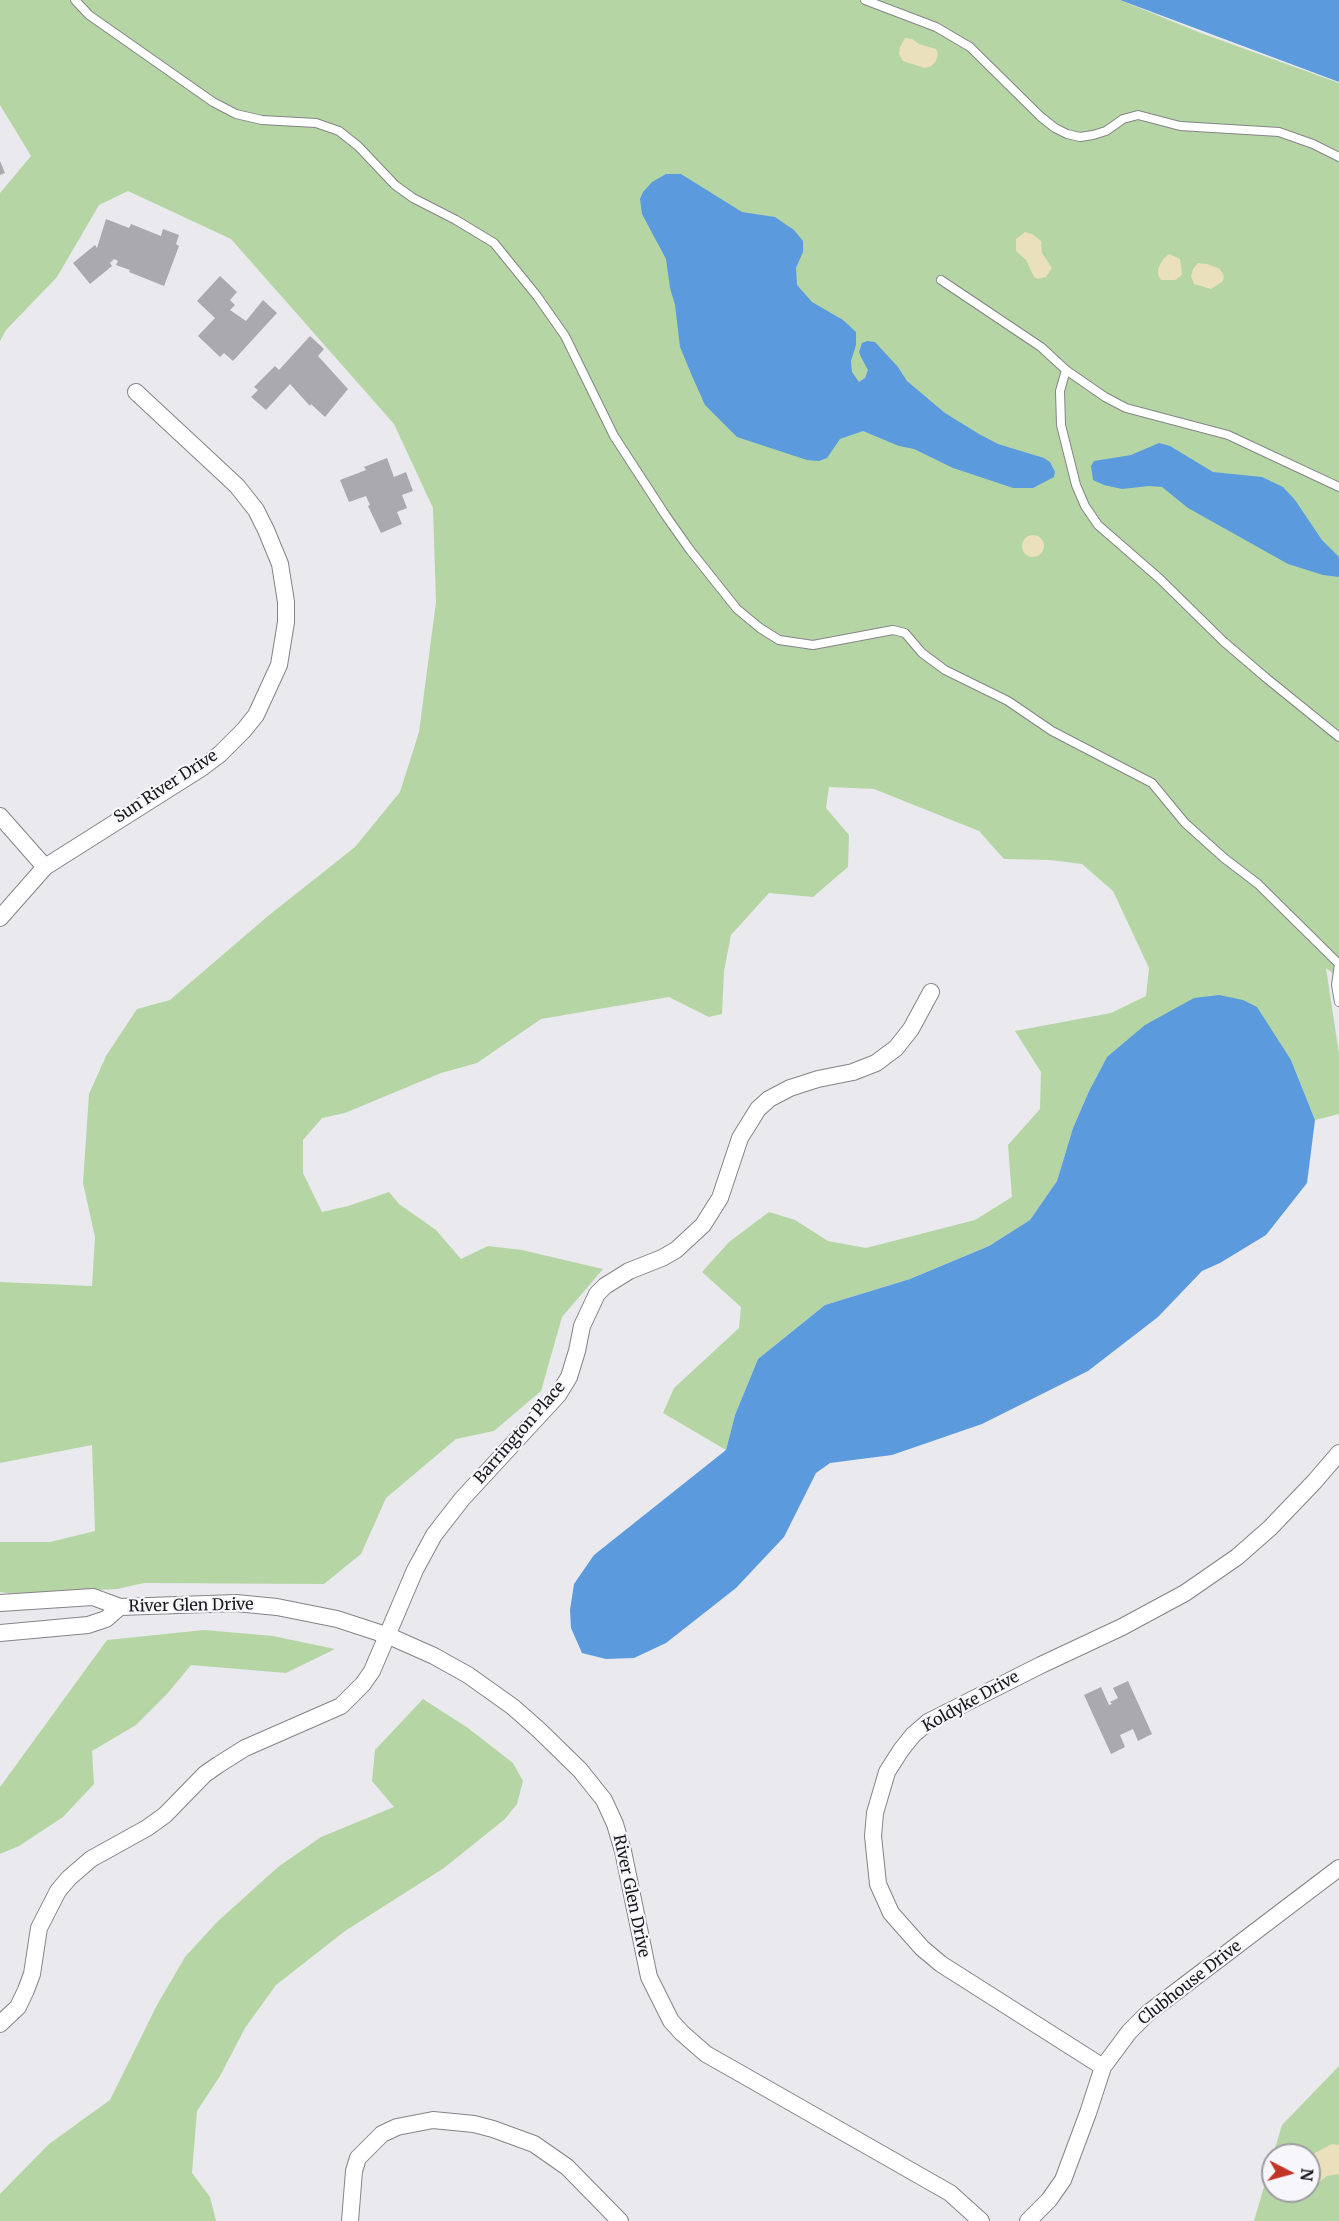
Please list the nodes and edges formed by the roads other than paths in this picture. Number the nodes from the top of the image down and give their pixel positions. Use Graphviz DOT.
graph roads {
  1 [pos="75,0"];
  2 [pos="865,0"];
  3 [pos="1339,157"];
  4 [pos="941,280"];
  5 [pos="1066,370"];
  6 [pos="135,392"];
  7 [pos="1339,487"];
  8 [pos="1339,737"];
  9 [pos="0,816"];
  10 [pos="45,867"];
  11 [pos="0,918"];
  12 [pos="1339,964"];
  13 [pos="931,992"];
  14 [pos="1339,1002"];
  15 [pos="1339,1453"];
  16 [pos="0,1603"];
  17 [pos="120,1607"];
  18 [pos="0,1633"];
  19 [pos="389,1636"];
  20 [pos="1339,1868"];
  21 [pos="0,2024"];
  22 [pos="1103,2067"];
  23 [pos="350,2221"];
  24 [pos="620,2221"];
  25 [pos="981,2221"];
  26 [pos="1028,2221"];
  1 -- 12 [label="lane"];
  2 -- 3 [label="lane"];
  4 -- 5 [label="lane"];
  5 -- 7 [label="lane"];
  5 -- 8 [label="lane"];
  6 -- 10 [label="street, Sun River Drive"];
  9 -- 10 [label="street"];
  10 -- 11 [label="street, Sun River Drive"];
  12 -- 14 [label="lane"];
  13 -- 19 [label="street, Barrington Place"];
  15 -- 22 [label="street, Koldyke Drive"];
  16 -- 17 [label="street, River Glen Drive"];
  17 -- 18 [label="street, River Glen Drive"];
  17 -- 19 [label="street, River Glen Drive"];
  19 -- 21 [label="street, Barrington Place"];
  19 -- 25 [label="street, River Glen Drive"];
  20 -- 22 [label="street, Clubhouse Drive"];
  22 -- 26 [label="street, Clubhouse Drive"];
  23 -- 24 [label="street"];
}
